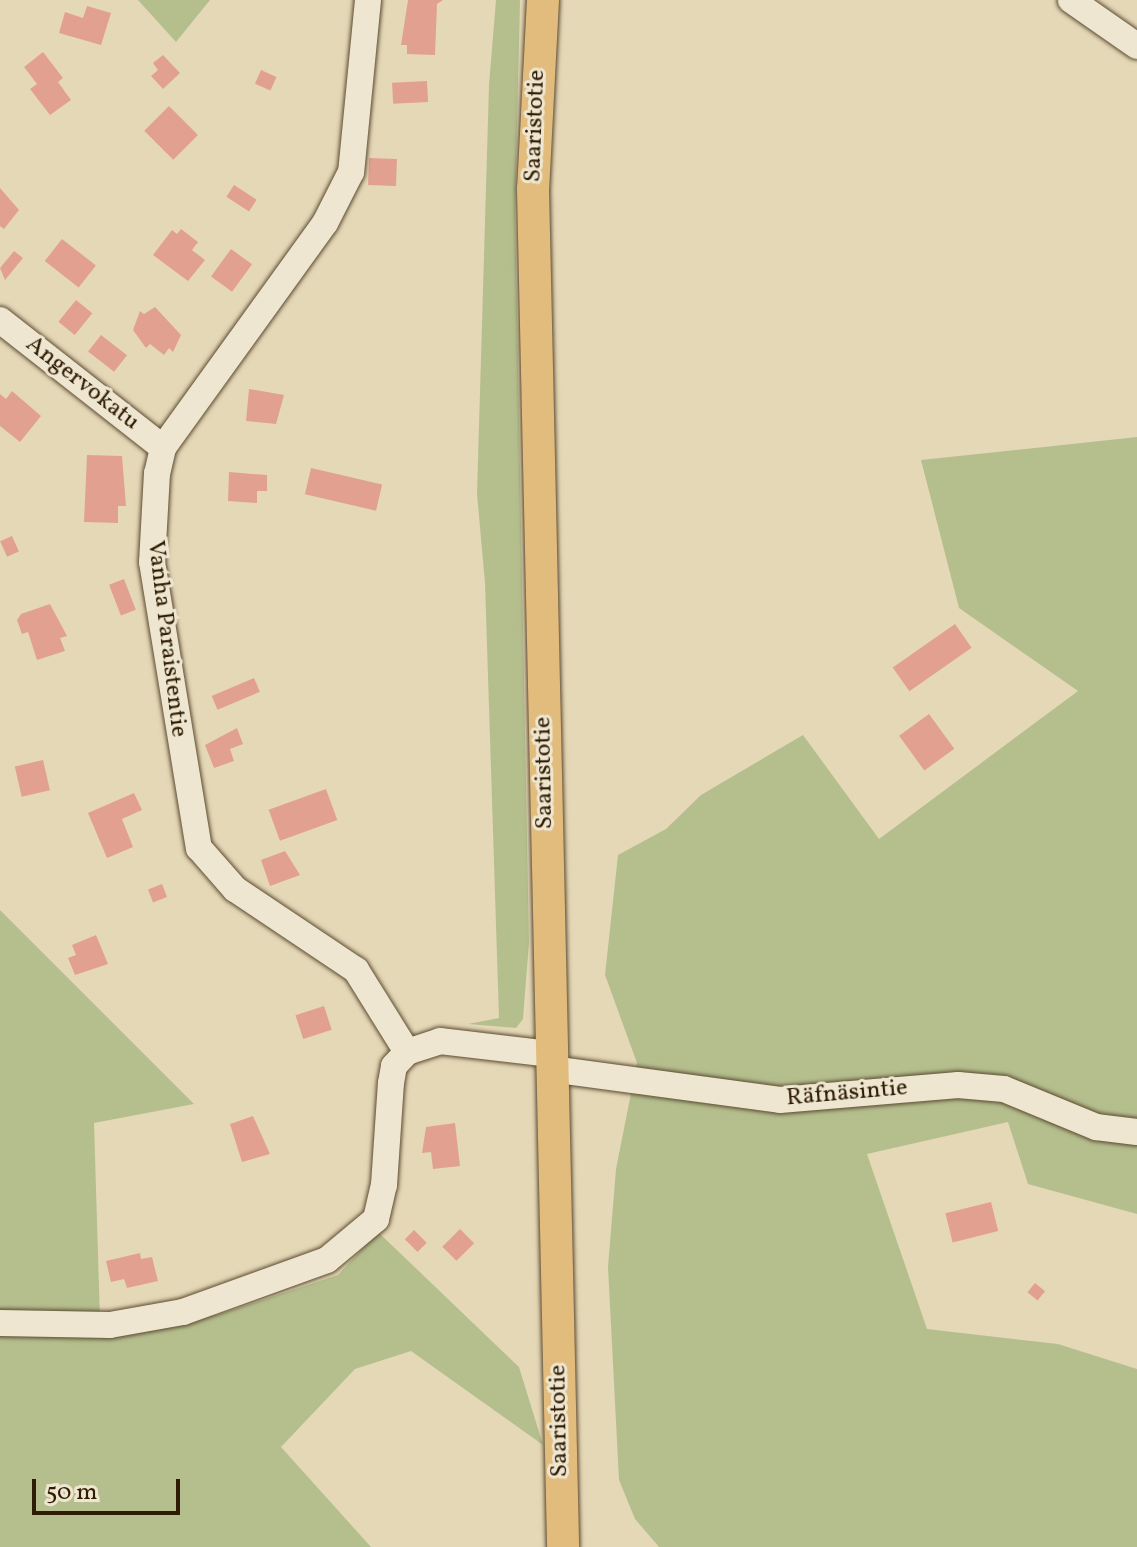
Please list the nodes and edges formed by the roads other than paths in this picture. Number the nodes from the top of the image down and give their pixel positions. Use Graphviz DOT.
graph roads {
  1 [pos="368,0"];
  2 [pos="543,0"];
  3 [pos="1071,0"];
  4 [pos="1137,46"];
  5 [pos="0,320"];
  6 [pos="163,448"];
  7 [pos="407,1052"];
  8 [pos="551,1061"];
  9 [pos="1137,1132"];
  10 [pos="0,1323"];
  11 [pos="563,1547"];
  1 -- 6 [label="street, Vanha Paraistentie"];
  2 -- 8 [label="main road, Saaristotie"];
  3 -- 4 [label="street"];
  5 -- 6 [label="street, Angervokatu"];
  6 -- 7 [label="street, Vanha Paraistentie"];
  7 -- 8 [label="street, Räfnäsintie"];
  7 -- 10 [label="street"];
  8 -- 9 [label="street, Räfnäsintie"];
  8 -- 11 [label="main road, Saaristotie"];
}
